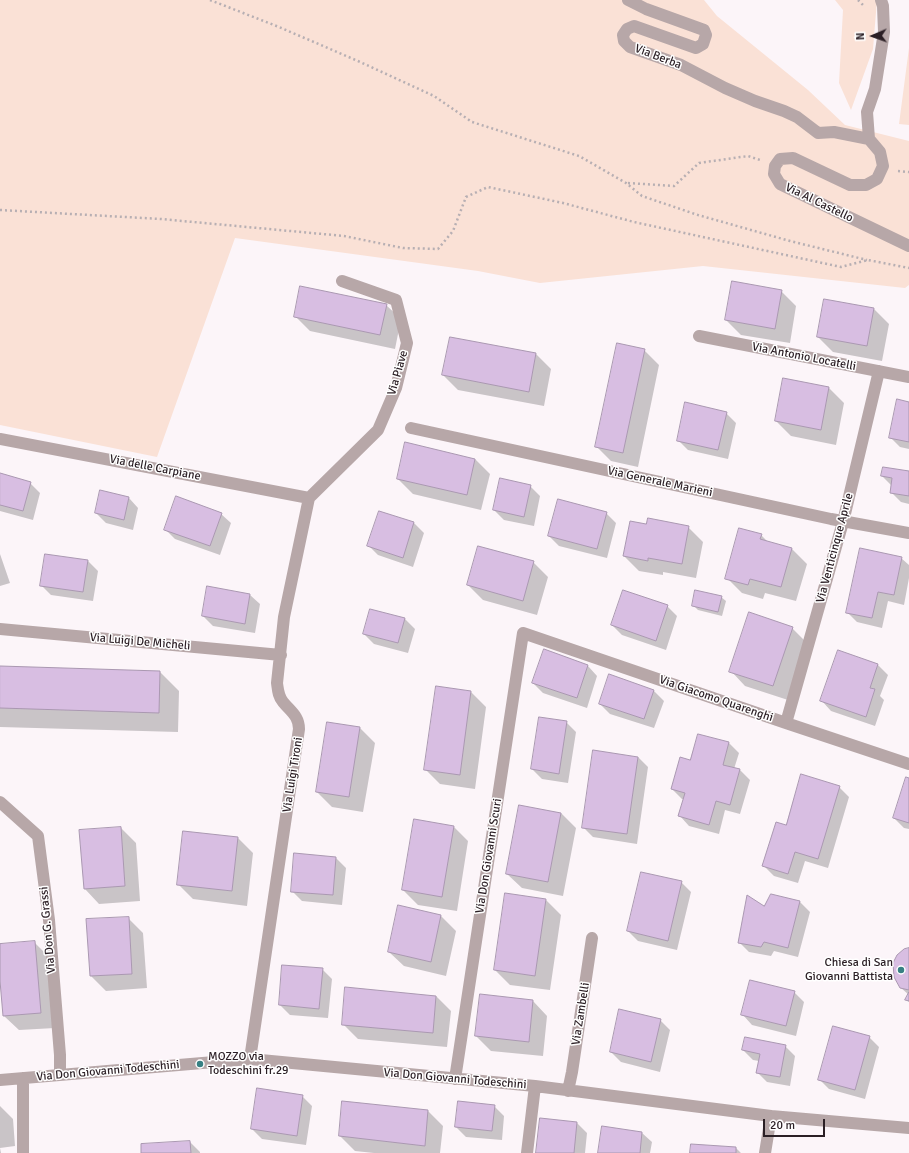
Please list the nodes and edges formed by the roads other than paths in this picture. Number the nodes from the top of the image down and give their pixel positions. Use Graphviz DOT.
graph roads {
  1 [pos="628,0"];
  2 [pos="881,0"];
  3 [pos="869,139"];
  4 [pos="909,246"];
  5 [pos="342,281"];
  6 [pos="699,336"];
  7 [pos="879,371"];
  8 [pos="909,377"];
  9 [pos="411,428"];
  10 [pos="0,439"];
  11 [pos="309,498"];
  12 [pos="843,522"];
  13 [pos="909,533"];
  14 [pos="0,629"];
  15 [pos="523,633"];
  16 [pos="281,655"];
  17 [pos="786,724"];
  18 [pos="909,764"];
  19 [pos="0,802"];
  20 [pos="592,938"];
  21 [pos="250,1060"];
  22 [pos="60,1075"];
  23 [pos="23,1078"];
  24 [pos="456,1079"];
  25 [pos="0,1080"];
  26 [pos="535,1086"];
  27 [pos="568,1090"];
  28 [pos="770,1116"];
  29 [pos="909,1128"];
  30 [pos="23,1153"];
  31 [pos="527,1153"];
  32 [pos="765,1153"];
  1 -- 3 [label="street, Via Berba"];
  2 -- 3 [label="street"];
  3 -- 4 [label="street, Via Al Castello"];
  5 -- 11 [label="street, Via Piave"];
  6 -- 7 [label="street, Via Antonio Locatelli"];
  7 -- 8 [label="street, Via Antonio Locatelli"];
  7 -- 12 [label="street, Via Venticinque Aprile"];
  9 -- 12 [label="street, Via Generale Marieni"];
  10 -- 11 [label="street, Via delle Carpiane"];
  11 -- 16 [label="street, Via Luigi Tironi"];
  12 -- 13 [label="street, Via Generale Marieni"];
  12 -- 17 [label="street, Via Venticinque Aprile"];
  14 -- 16 [label="street, Via Luigi De Micheli"];
  15 -- 17 [label="street, Via Giacomo Quarenghi"];
  15 -- 24 [label="street, Via Don Giovanni Scuri"];
  16 -- 21 [label="street, Via Luigi Tironi"];
  17 -- 18 [label="street, Via Giacomo Quarenghi"];
  19 -- 22 [label="street, Via Don G. Grassi"];
  20 -- 27 [label="street, Via Zambelli"];
  21 -- 22 [label="street, Via Don Giovanni Todeschini"];
  21 -- 24 [label="street, Via Don Giovanni Todeschini"];
  22 -- 23 [label="street, Via Don Giovanni Todeschini"];
  23 -- 25 [label="street, Via Don Giovanni Todeschini"];
  23 -- 30 [label="street"];
  24 -- 26 [label="street, Via Don Giovanni Todeschini"];
  26 -- 27 [label="street, Via Don Giovanni Todeschini"];
  26 -- 31 [label="street"];
  27 -- 28 [label="street, Via Don Giovanni Todeschini"];
  28 -- 29 [label="street, Via Don Giovanni Todeschini"];
  28 -- 32 [label="street"];
}
